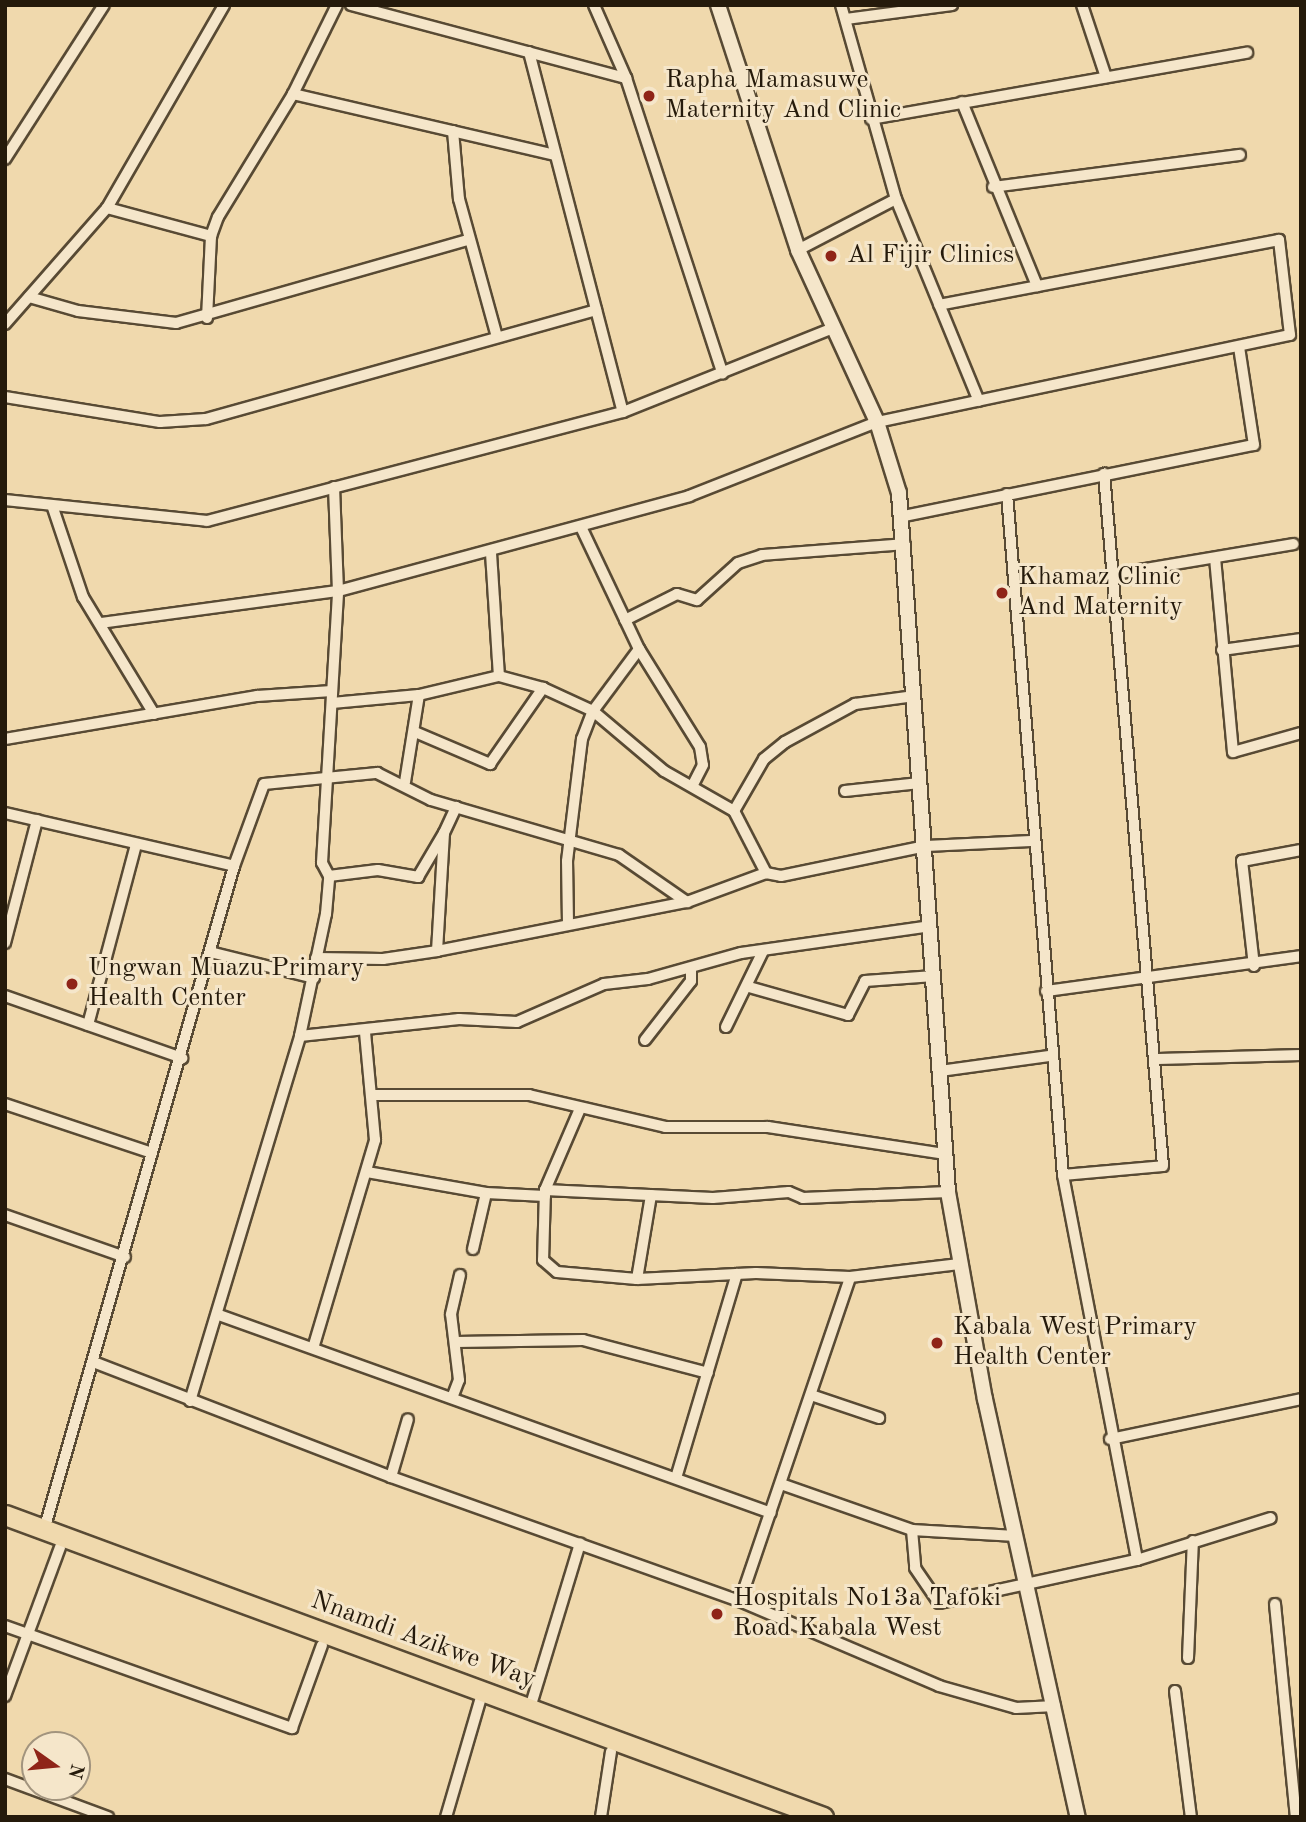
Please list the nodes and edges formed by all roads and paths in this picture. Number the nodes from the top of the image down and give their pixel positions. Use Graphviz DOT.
graph roads {
  1 [pos="104,5"];
  2 [pos="224,5"];
  3 [pos="337,5"];
  4 [pos="351,5"];
  5 [pos="594,5"];
  6 [pos="718,5"];
  7 [pos="841,5"];
  8 [pos="952,5"];
  9 [pos="1082,5"];
  10 [pos="846,19"];
  11 [pos="529,52"];
  12 [pos="1247,52"];
  13 [pos="1106,77"];
  14 [pos="626,78"];
  15 [pos="293,94"];
  16 [pos="962,102"];
  17 [pos="871,119"];
  18 [pos="453,131"];
  19 [pos="555,155"];
  20 [pos="1240,155"];
  21 [pos="5,159"];
  22 [pos="993,187"];
  23 [pos="895,199"];
  24 [pos="107,208"];
  25 [pos="211,236"];
  26 [pos="468,240"];
  27 [pos="798,250"];
  28 [pos="1037,286"];
  29 [pos="29,297"];
  30 [pos="939,305"];
  31 [pos="596,310"];
  32 [pos="207,318"];
  33 [pos="5,324"];
  34 [pos="830,329"];
  35 [pos="497,337"];
  36 [pos="1239,347"];
  37 [pos="723,374"];
  38 [pos="5,397"];
  39 [pos="979,401"];
  40 [pos="622,412"];
  41 [pos="877,422"];
  42 [pos="1104,474"];
  43 [pos="334,487"];
  44 [pos="1007,494"];
  45 [pos="5,500"];
  46 [pos="53,508"];
  47 [pos="904,516"];
  48 [pos="582,529"];
  49 [pos="905,544"];
  50 [pos="1294,544"];
  51 [pos="491,553"];
  52 [pos="1215,558"];
  53 [pos="1115,574"];
  54 [pos="338,591"];
  55 [pos="625,620"];
  56 [pos="101,623"];
  57 [pos="1301,639"];
  58 [pos="639,649"];
  59 [pos="1222,650"];
  60 [pos="499,676"];
  61 [pos="543,688"];
  62 [pos="419,695"];
  63 [pos="914,696"];
  64 [pos="332,697"];
  65 [pos="593,711"];
  66 [pos="154,714"];
  67 [pos="415,732"];
  68 [pos="1301,733"];
  69 [pos="5,739"];
  70 [pos="330,775"];
  71 [pos="405,782"];
  72 [pos="694,783"];
  73 [pos="920,783"];
  74 [pos="845,791"];
  75 [pos="456,807"];
  76 [pos="734,811"];
  77 [pos="5,813"];
  78 [pos="37,820"];
  79 [pos="444,833"];
  80 [pos="569,840"];
  81 [pos="1031,841"];
  82 [pos="136,845"];
  83 [pos="926,846"];
  84 [pos="1301,850"];
  85 [pos="234,866"];
  86 [pos="766,873"];
  87 [pos="328,876"];
  88 [pos="687,902"];
  89 [pos="568,923"];
  90 [pos="931,926"];
  91 [pos="5,943"];
  92 [pos="437,951"];
  93 [pos="763,951"];
  94 [pos="214,953"];
  95 [pos="1301,956"];
  96 [pos="316,958"];
  97 [pos="1254,966"];
  98 [pos="691,968"];
  99 [pos="933,976"];
  100 [pos="314,978"];
  101 [pos="1152,981"];
  102 [pos="750,987"];
  103 [pos="1046,991"];
  104 [pos="5,996"];
  105 [pos="88,1025"];
  106 [pos="726,1027"];
  107 [pos="365,1032"];
  108 [pos="300,1036"];
  109 [pos="645,1040"];
  110 [pos="1301,1055"];
  111 [pos="1049,1056"];
  112 [pos="182,1058"];
  113 [pos="1158,1059"];
  114 [pos="940,1071"];
  115 [pos="373,1095"];
  116 [pos="5,1104"];
  117 [pos="579,1111"];
  118 [pos="152,1153"];
  119 [pos="944,1154"];
  120 [pos="367,1172"];
  121 [pos="1063,1175"];
  122 [pos="948,1192"];
  123 [pos="486,1193"];
  124 [pos="545,1193"];
  125 [pos="651,1195"];
  126 [pos="5,1214"];
  127 [pos="473,1249"];
  128 [pos="125,1257"];
  129 [pos="960,1264"];
  130 [pos="737,1274"];
  131 [pos="460,1275"];
  132 [pos="850,1277"];
  133 [pos="637,1279"];
  134 [pos="219,1315"];
  135 [pos="456,1342"];
  136 [pos="314,1345"];
  137 [pos="96,1363"];
  138 [pos="708,1373"];
  139 [pos="811,1395"];
  140 [pos="452,1398"];
  141 [pos="1301,1399"];
  142 [pos="190,1401"];
  143 [pos="879,1418"];
  144 [pos="408,1419"];
  145 [pos="1110,1439"];
  146 [pos="391,1477"];
  147 [pos="676,1478"];
  148 [pos="781,1485"];
  149 [pos="771,1513"];
  150 [pos="5,1515"];
  151 [pos="1271,1518"];
  152 [pos="5,1527"];
  153 [pos="44,1530"];
  154 [pos="912,1530"];
  155 [pos="1016,1536"];
  156 [pos="1193,1541"];
  157 [pos="580,1543"];
  158 [pos="60,1547"];
  159 [pos="1137,1560"];
  160 [pos="1026,1584"];
  161 [pos="740,1601"];
  162 [pos="1275,1604"];
  163 [pos="5,1626"];
  164 [pos="27,1634"];
  165 [pos="323,1644"];
  166 [pos="1188,1658"];
  167 [pos="1175,1691"];
  168 [pos="5,1696"];
  169 [pos="480,1701"];
  170 [pos="1055,1706"];
  171 [pos="530,1708"];
  172 [pos="611,1752"];
  173 [pos="5,1779"];
  174 [pos="108,1817"];
  175 [pos="446,1817"];
  176 [pos="601,1817"];
  177 [pos="790,1817"];
  178 [pos="823,1817"];
  179 [pos="1078,1817"];
  180 [pos="1191,1817"];
  181 [pos="1296,1817"];
  1 -- 21 [label="street"];
  2 -- 24 [label="street"];
  3 -- 15 [label="street"];
  4 -- 11 [label="street"];
  5 -- 14 [label="street"];
  6 -- 27 [label="street"];
  7 -- 10 [label="street"];
  8 -- 10 [label="street"];
  9 -- 13 [label="street"];
  10 -- 17 [label="street"];
  11 -- 14 [label="street"];
  11 -- 19 [label="street"];
  12 -- 13 [label="street"];
  13 -- 16 [label="street"];
  14 -- 37 [label="street"];
  15 -- 18 [label="street"];
  15 -- 25 [label="street"];
  16 -- 17 [label="street"];
  16 -- 22 [label="street"];
  17 -- 23 [label="street"];
  18 -- 19 [label="street"];
  18 -- 26 [label="street"];
  19 -- 31 [label="street"];
  20 -- 22 [label="street"];
  22 -- 28 [label="street"];
  23 -- 27 [label="street"];
  23 -- 30 [label="street"];
  24 -- 25 [label="street"];
  24 -- 29 [label="street"];
  25 -- 32 [label="street"];
  26 -- 32 [label="street"];
  26 -- 35 [label="street"];
  27 -- 34 [label="street"];
  28 -- 30 [label="street"];
  28 -- 36 [label="street"];
  29 -- 32 [label="street"];
  29 -- 33 [label="street"];
  30 -- 39 [label="street"];
  31 -- 35 [label="street"];
  31 -- 40 [label="street"];
  34 -- 37 [label="street"];
  34 -- 41 [label="street"];
  35 -- 38 [label="street"];
  36 -- 39 [label="street"];
  36 -- 42 [label="street"];
  37 -- 40 [label="street"];
  39 -- 41 [label="street"];
  40 -- 43 [label="street"];
  41 -- 47 [label="street"];
  41 -- 48 [label="street"];
  42 -- 44 [label="street"];
  42 -- 53 [label="street"];
  43 -- 46 [label="street"];
  43 -- 54 [label="street"];
  44 -- 47 [label="street"];
  44 -- 81 [label="street"];
  45 -- 46 [label="street"];
  46 -- 56 [label="street"];
  47 -- 49 [label="street"];
  48 -- 51 [label="street"];
  48 -- 55 [label="street"];
  49 -- 55 [label="street"];
  49 -- 63 [label="street"];
  50 -- 52 [label="street"];
  51 -- 54 [label="street"];
  51 -- 60 [label="street"];
  52 -- 53 [label="street"];
  52 -- 59 [label="street"];
  53 -- 101 [label="street"];
  54 -- 56 [label="street"];
  54 -- 64 [label="street"];
  55 -- 58 [label="street"];
  56 -- 66 [label="street"];
  57 -- 59 [label="street"];
  58 -- 65 [label="street"];
  58 -- 72 [label="street"];
  59 -- 68 [label="street"];
  60 -- 61 [label="street"];
  60 -- 62 [label="street"];
  61 -- 65 [label="street"];
  61 -- 67 [label="street"];
  62 -- 64 [label="street"];
  62 -- 67 [label="street"];
  63 -- 73 [label="street"];
  63 -- 76 [label="street"];
  64 -- 66 [label="street"];
  64 -- 70 [label="street"];
  65 -- 72 [label="street"];
  65 -- 80 [label="street"];
  66 -- 69 [label="street"];
  67 -- 71 [label="street"];
  70 -- 71 [label="street"];
  70 -- 85 [label="street"];
  70 -- 87 [label="street"];
  71 -- 75 [label="street"];
  72 -- 76 [label="street"];
  73 -- 74 [label="street"];
  73 -- 83 [label="street"];
  75 -- 79 [label="street"];
  75 -- 80 [label="street"];
  76 -- 86 [label="street"];
  77 -- 78 [label="street"];
  78 -- 82 [label="street"];
  78 -- 91 [label="street"];
  79 -- 87 [label="street"];
  79 -- 92 [label="street"];
  80 -- 88 [label="street"];
  80 -- 89 [label="street"];
  81 -- 83 [label="street"];
  81 -- 103 [label="street"];
  82 -- 85 [label="street"];
  82 -- 105 [label="street"];
  83 -- 86 [label="street"];
  83 -- 90 [label="street"];
  84 -- 97 [label="street"];
  85 -- 94 [label="street"];
  86 -- 88 [label="street"];
  87 -- 96 [label="street"];
  88 -- 89 [label="street"];
  89 -- 92 [label="street"];
  90 -- 93 [label="street"];
  90 -- 99 [label="street"];
  92 -- 96 [label="street"];
  93 -- 98 [label="street"];
  93 -- 102 [label="street"];
  94 -- 100 [label="street"];
  94 -- 112 [label="street"];
  95 -- 97 [label="street"];
  96 -- 100 [label="street"];
  97 -- 101 [label="street"];
  98 -- 107 [label="street"];
  98 -- 109 [label="street"];
  99 -- 102 [label="street"];
  99 -- 114 [label="street"];
  100 -- 108 [label="street"];
  101 -- 103 [label="street"];
  101 -- 113 [label="street"];
  102 -- 106 [label="street"];
  103 -- 111 [label="street"];
  104 -- 105 [label="street"];
  105 -- 112 [label="street"];
  107 -- 108 [label="street"];
  107 -- 115 [label="street"];
  108 -- 134 [label="street"];
  110 -- 113 [label="street"];
  111 -- 114 [label="street"];
  111 -- 121 [label="street"];
  112 -- 118 [label="street"];
  113 -- 121 [label="street"];
  114 -- 119 [label="street"];
  115 -- 117 [label="street"];
  115 -- 120 [label="street"];
  116 -- 118 [label="street"];
  117 -- 119 [label="street"];
  117 -- 124 [label="street"];
  118 -- 128 [label="street"];
  119 -- 122 [label="street"];
  120 -- 123 [label="street"];
  120 -- 136 [label="street"];
  121 -- 145 [label="street"];
  122 -- 125 [label="street"];
  122 -- 129 [label="street"];
  123 -- 124 [label="street"];
  123 -- 127 [label="street"];
  124 -- 125 [label="street"];
  124 -- 133 [label="street"];
  125 -- 133 [label="street"];
  126 -- 128 [label="street"];
  128 -- 137 [label="street"];
  129 -- 132 [label="street"];
  129 -- 155 [label="street"];
  130 -- 132 [label="street"];
  130 -- 133 [label="street"];
  130 -- 138 [label="street"];
  131 -- 135 [label="street"];
  132 -- 139 [label="street"];
  134 -- 136 [label="street"];
  134 -- 142 [label="street"];
  135 -- 138 [label="street"];
  135 -- 140 [label="street"];
  136 -- 140 [label="street"];
  137 -- 142 [label="street"];
  137 -- 153 [label="street"];
  138 -- 147 [label="street"];
  139 -- 143 [label="street"];
  139 -- 148 [label="street"];
  140 -- 147 [label="street"];
  141 -- 145 [label="street"];
  142 -- 146 [label="street"];
  144 -- 146 [label="street"];
  145 -- 159 [label="street"];
  146 -- 157 [label="street"];
  147 -- 149 [label="street"];
  148 -- 149 [label="street"];
  148 -- 154 [label="street"];
  149 -- 161 [label="street"];
  150 -- 153 [label="highway, Nnamdi Azikwe Way"];
  151 -- 156 [label="street"];
  152 -- 158 [label="highway, Nnamdi Azikwe Way"];
  153 -- 171 [label="highway, Nnamdi Azikwe Way"];
  154 -- 155 [label="street"];
  154 -- 160 [label="street"];
  155 -- 160 [label="street"];
  156 -- 159 [label="street"];
  156 -- 166 [label="street"];
  157 -- 161 [label="street"];
  157 -- 171 [label="street"];
  158 -- 164 [label="street"];
  158 -- 165 [label="highway, Nnamdi Azikwe Way"];
  159 -- 160 [label="street"];
  160 -- 170 [label="street"];
  161 -- 170 [label="street"];
  162 -- 181 [label="street"];
  163 -- 164 [label="street"];
  164 -- 165 [label="street"];
  164 -- 168 [label="street"];
  165 -- 169 [label="highway, Nnamdi Azikwe Way"];
  167 -- 180 [label="street"];
  169 -- 172 [label="highway, Nnamdi Azikwe Way"];
  169 -- 175 [label="street"];
  170 -- 179 [label="street"];
  171 -- 178 [label="highway, Nnamdi Azikwe Way"];
  172 -- 176 [label="street"];
  172 -- 177 [label="highway, Nnamdi Azikwe Way"];
  173 -- 174 [label="street"];
}
